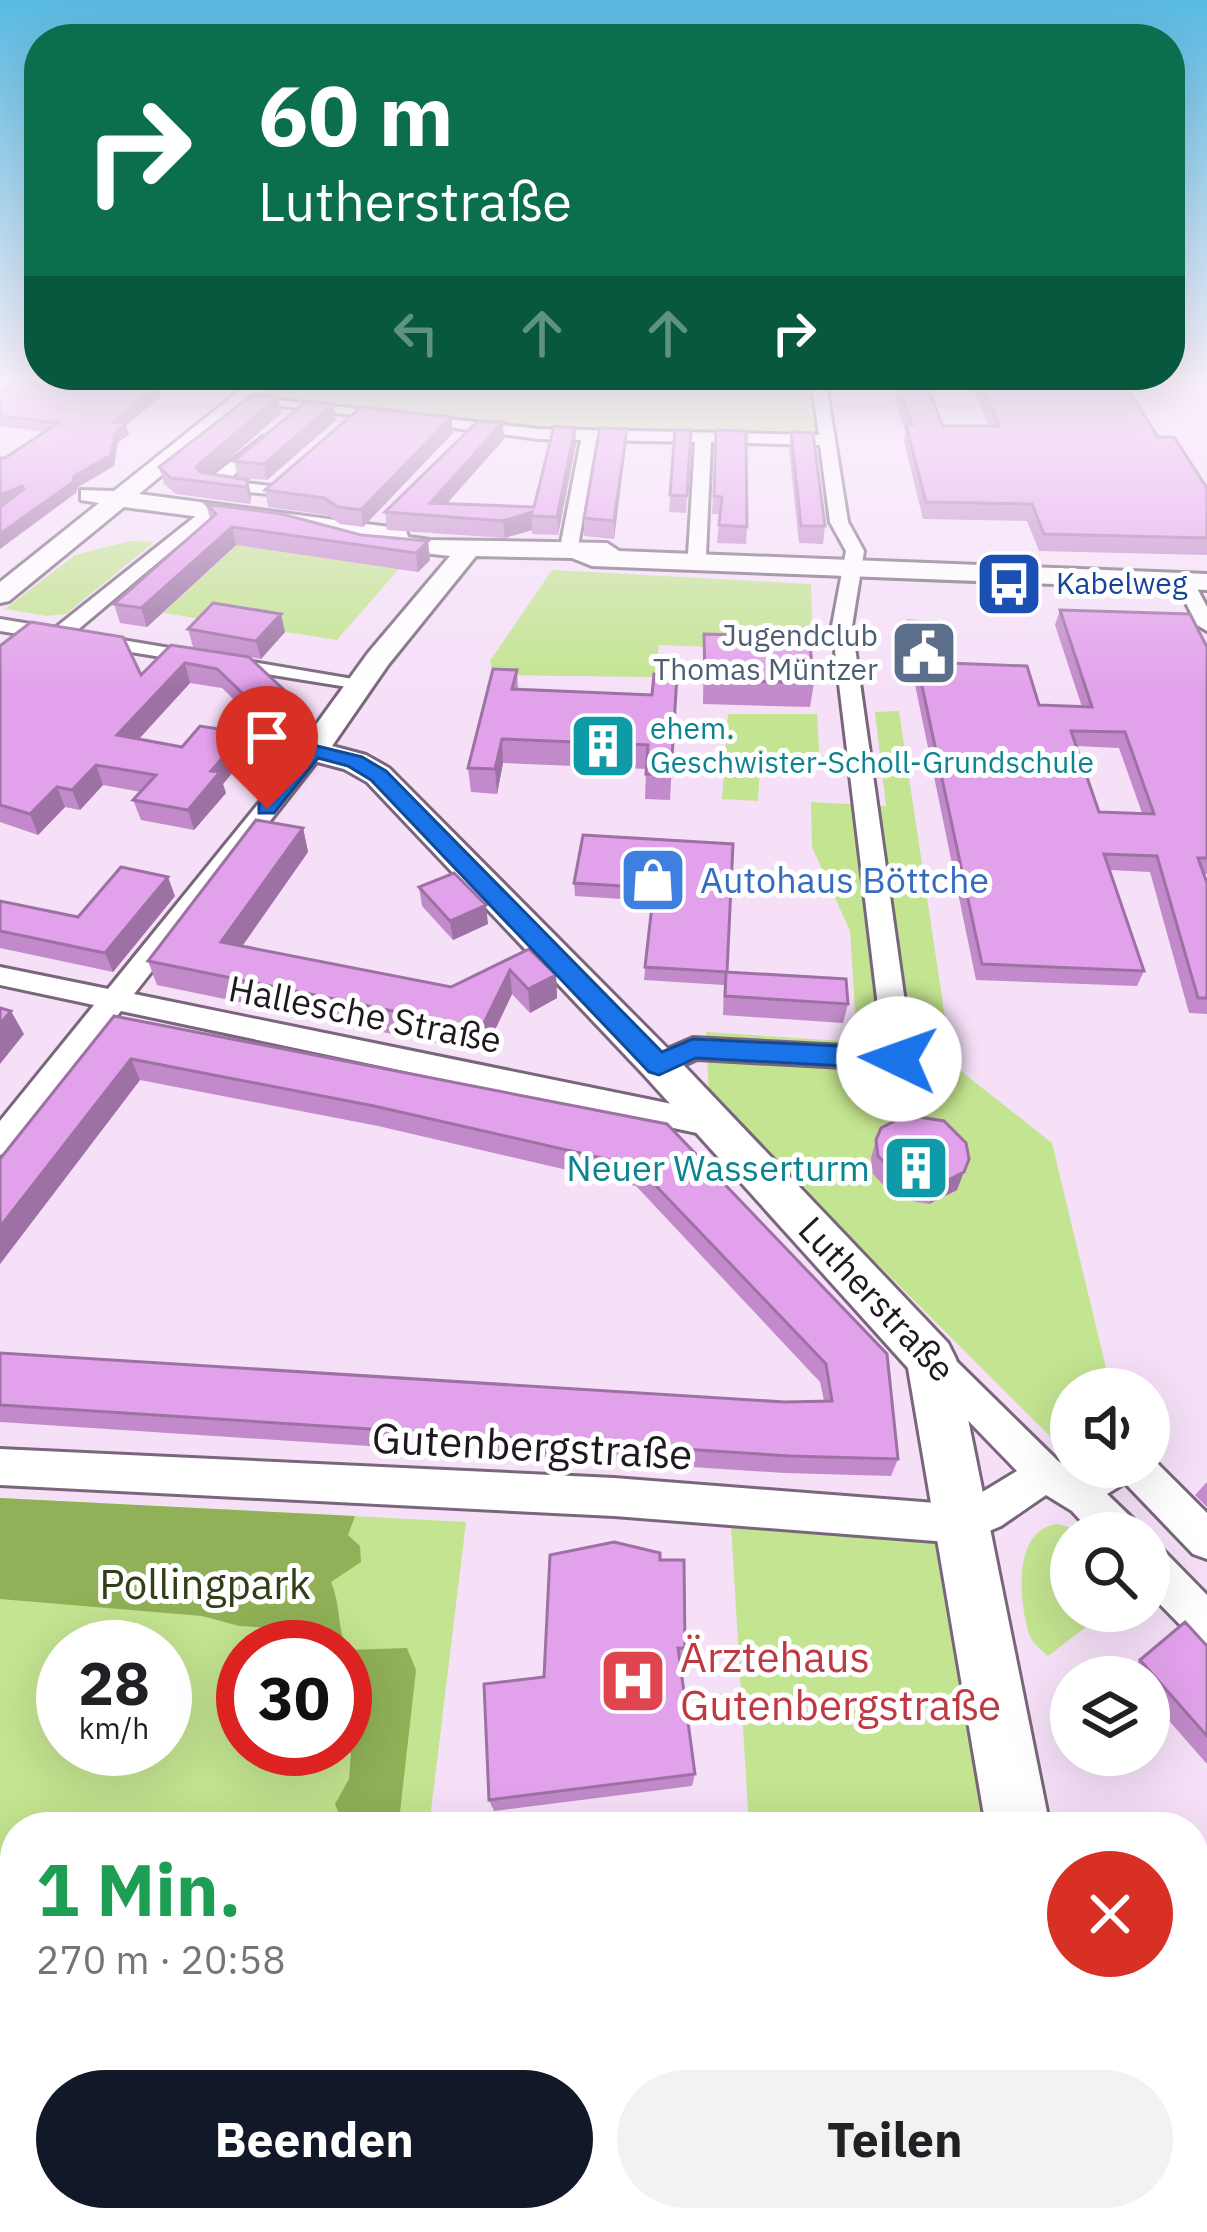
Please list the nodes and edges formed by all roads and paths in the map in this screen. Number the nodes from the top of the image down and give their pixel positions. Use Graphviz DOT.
graph roads {
  1 [pos="109,481"];
  2 [pos="138,481"];
  3 [pos="216,481"];
  4 [pos="584,481"];
  5 [pos="703,481"];
  6 [pos="833,481"];
  7 [pos="89,495"];
  8 [pos="118,499"];
  9 [pos="207,512"];
  10 [pos="244,517"];
  11 [pos="297,525"];
  12 [pos="470,548"];
  13 [pos="575,554"];
  14 [pos="703,557"];
  15 [pos="0,565"];
  16 [pos="853,566"];
  17 [pos="1196,581"];
  18 [pos="0,595"];
  19 [pos="0,625"];
  20 [pos="1207,625"];
  21 [pos="58,635"];
  22 [pos="359,686"];
  23 [pos="313,751"];
  24 [pos="0,976"];
  25 [pos="112,1003"];
  26 [pos="659,1065"];
  27 [pos="716,1126"];
  28 [pos="0,1143"];
  29 [pos="931,1359"];
  30 [pos="0,1467"];
  31 [pos="1045,1474"];
  32 [pos="1086,1488"];
  33 [pos="1156,1488"];
  34 [pos="1085,1498"];
  35 [pos="1099,1512"];
  36 [pos="961,1524"];
  37 [pos="1207,1540"];
  38 [pos="1170,1586"];
  39 [pos="1207,1624"];
  40 [pos="1015,1812"];
  1 -- 7 [label="main road"];
  2 -- 8 [label="main road"];
  3 -- 10 [label="street"];
  4 -- 13 [label="street"];
  5 -- 14 [label="street"];
  6 -- 16 [label="street"];
  7 -- 8 [label="main road"];
  7 -- 15 [label="main road"];
  8 -- 9 [label="main road"];
  8 -- 18 [label="main road"];
  9 -- 10 [label="main road"];
  9 -- 21 [label="street"];
  10 -- 11 [label="main road"];
  11 -- 12 [label="main road"];
  11 -- 12 [label="main road"];
  12 -- 13 [label="main road"];
  12 -- 22 [label="main road"];
  13 -- 14 [label="main road"];
  14 -- 16 [label="main road"];
  16 -- 17 [label="main road"];
  16 -- 26 [label="street"];
  17 -- 20 [label="street"];
  19 -- 21 [label="street"];
  21 -- 22 [label="street"];
  22 -- 23 [label="main road"];
  23 -- 25 [label="street"];
  23 -- 26 [label="main road, Lutherstraße"];
  24 -- 25 [label="street, Hallesche Straße"];
  25 -- 27 [label="street, Hallesche Straße"];
  25 -- 28 [label="street"];
  26 -- 27 [label="main road, Lutherstraße"];
  27 -- 29 [label="main road, Lutherstraße"];
  29 -- 31 [label="street, Lutherstraße"];
  29 -- 36 [label="main road"];
  30 -- 36 [label="street, Gutenbergstraße"];
  31 -- 34 [label="street, Lutherstraße"];
  31 -- 36 [label="street"];
  32 -- 34 [label="street"];
  33 -- 37 [label="street"];
  34 -- 35 [label="street, Lutherstraße"];
  36 -- 40 [label="main road"];
  38 -- 39 [label="street"];
}
